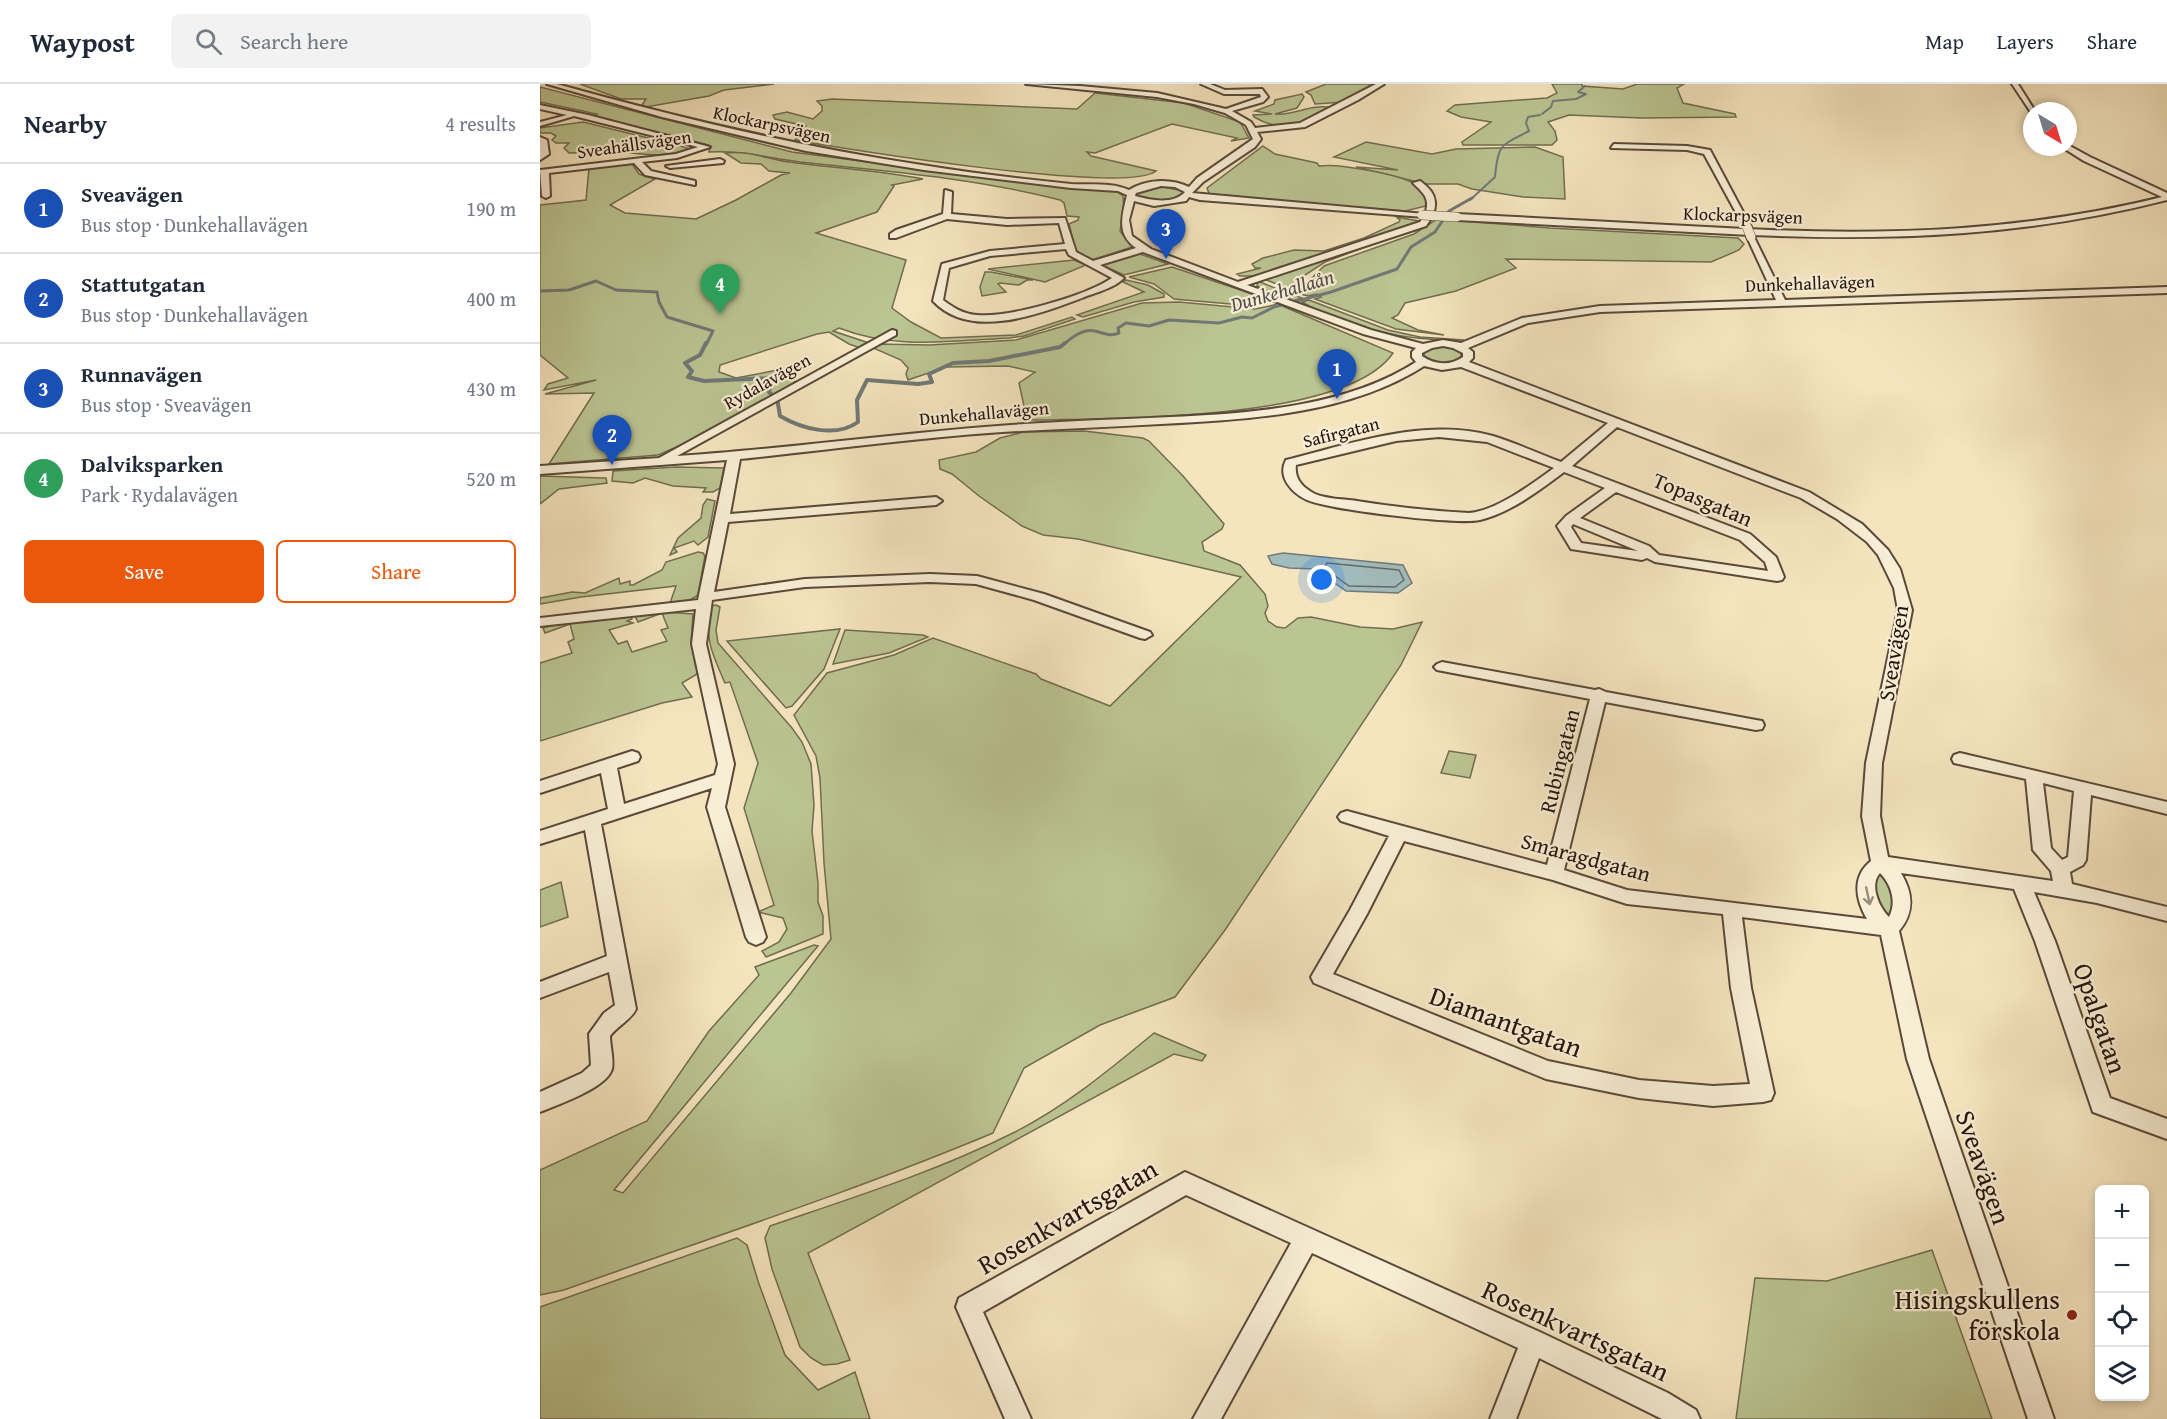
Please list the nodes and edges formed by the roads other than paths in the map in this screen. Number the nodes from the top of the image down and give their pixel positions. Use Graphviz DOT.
graph roads {
  1 [pos="550,84"];
  2 [pos="1029,84"];
  3 [pos="1204,84"];
  4 [pos="1260,84"];
  5 [pos="1381,84"];
  6 [pos="2015,84"];
  7 [pos="1263,92"];
  8 [pos="2026,102"];
  9 [pos="540,107"];
  10 [pos="1226,111"];
  11 [pos="575,115"];
  12 [pos="540,124"];
  13 [pos="1256,130"];
  14 [pos="541,144"];
  15 [pos="1614,146"];
  16 [pos="1245,150"];
  17 [pos="2077,153"];
  18 [pos="540,158"];
  19 [pos="636,161"];
  20 [pos="720,161"];
  21 [pos="642,169"];
  22 [pos="543,171"];
  23 [pos="992,177"];
  24 [pos="692,183"];
  25 [pos="1417,183"];
  26 [pos="1158,184"];
  27 [pos="1176,185"];
  28 [pos="948,192"];
  29 [pos="1189,193"];
  30 [pos="546,196"];
  31 [pos="1131,196"];
  32 [pos="2165,198"];
  33 [pos="1158,204"];
  34 [pos="1314,206"];
  35 [pos="946,216"];
  36 [pos="893,236"];
  37 [pos="1069,246"];
  38 [pos="1139,246"];
  39 [pos="1092,264"];
  40 [pos="1239,285"];
  41 [pos="2167,290"];
  42 [pos="1782,303"];
  43 [pos="892,333"];
  44 [pos="1423,346"];
  45 [pos="1461,347"];
  46 [pos="1423,362"];
  47 [pos="1461,363"];
  48 [pos="1614,424"];
  49 [pos="734,456"];
  50 [pos="660,462"];
  51 [pos="1564,467"];
  52 [pos="540,470"];
  53 [pos="1616,486"];
  54 [pos="936,501"];
  55 [pos="722,519"];
  56 [pos="1571,519"];
  57 [pos="1655,558"];
  58 [pos="705,601"];
  59 [pos="540,622"];
  60 [pos="1145,634"];
  61 [pos="1442,667"];
  62 [pos="1599,694"];
  63 [pos="1756,725"];
  64 [pos="632,757"];
  65 [pos="1960,759"];
  66 [pos="608,765"];
  67 [pos="2034,775"];
  68 [pos="723,778"];
  69 [pos="540,787"];
  70 [pos="2083,787"];
  71 [pos="2167,808"];
  72 [pos="617,813"];
  73 [pos="1347,817"];
  74 [pos="592,821"];
  75 [pos="1399,833"];
  76 [pos="540,838"];
  77 [pos="1880,863"];
  78 [pos="2060,869"];
  79 [pos="1554,874"];
  80 [pos="2021,884"];
  81 [pos="2064,891"];
  82 [pos="1732,908"];
  83 [pos="2167,914"];
  84 [pos="1889,929"];
  85 [pos="756,937"];
  86 [pos="618,960"];
  87 [pos="540,990"];
  88 [pos="540,1102"];
  89 [pos="2167,1129"];
  90 [pos="1306,1240"];
  91 [pos="1533,1342"];
  92 [pos="1018,1419"];
  93 [pos="1206,1419"];
  94 [pos="1503,1419"];
  95 [pos="1687,1419"];
  96 [pos="2041,1419"];
  1 -- 23 [label="street, Klockarpsvägen"];
  2 -- 10 [label="street"];
  3 -- 7 [label="street"];
  4 -- 7 [label="street"];
  5 -- 13 [label="street"];
  6 -- 8 [label="street"];
  7 -- 10 [label="street"];
  9 -- 11 [label="street, Sveahällsvägen"];
  10 -- 13 [label="street"];
  11 -- 12 [label="street"];
  11 -- 19 [label="street, Sveahällsvägen"];
  13 -- 16 [label="street"];
  14 -- 18 [label="street"];
  15 -- 42 [label="street, bridge"];
  16 -- 27 [label="street"];
  16 -- 29 [label="street"];
  17 -- 32 [label="street"];
  19 -- 21 [label="street"];
  19 -- 22 [label="street, Sveahällsvägen"];
  20 -- 21 [label="street"];
  21 -- 24 [label="street"];
  22 -- 30 [label="street"];
  23 -- 26 [label="street"];
  23 -- 31 [label="street"];
  25 -- 40 [label="street"];
  26 -- 27 [label="street"];
  26 -- 31 [label="street"];
  27 -- 29 [label="street"];
  28 -- 35 [label="street"];
  29 -- 33 [label="street"];
  29 -- 34 [label="street"];
  31 -- 33 [label="street"];
  31 -- 38 [label="street"];
  32 -- 34 [label="street, Klockarpsvägen, bridge"];
  33 -- 34 [label="street"];
  33 -- 38 [label="street"];
  35 -- 36 [label="street"];
  35 -- 37 [label="street"];
  37 -- 39 [label="street"];
  37 -- 39 [label="street"];
  38 -- 39 [label="street"];
  38 -- 40 [label="street"];
  40 -- 44 [label="street"];
  41 -- 42 [label="street, Dunkehallavägen"];
  42 -- 45 [label="street, Dunkehallavägen"];
  43 -- 50 [label="street, Rydalavägen"];
  44 -- 45 [label="street"];
  44 -- 46 [label="street"];
  45 -- 47 [label="street"];
  46 -- 47 [label="street"];
  46 -- 49 [label="street, Dunkehallavägen"];
  47 -- 48 [label="street, Sveavägen"];
  48 -- 51 [label="street, Safirgatan"];
  48 -- 77 [label="street, Sveavägen"];
  49 -- 50 [label="street, Dunkehallavägen"];
  49 -- 55 [label="street"];
  50 -- 52 [label="street, Dunkehallavägen"];
  51 -- 51 [label="street, Safirgatan"];
  51 -- 53 [label="street, Topasgatan"];
  53 -- 56 [label="street, Topasgatan"];
  53 -- 57 [label="street, Topasgatan"];
  54 -- 55 [label="street"];
  55 -- 58 [label="street"];
  56 -- 57 [label="street, Topasgatan"];
  56 -- 57 [label="street, Topasgatan"];
  58 -- 59 [label="street"];
  58 -- 60 [label="street"];
  58 -- 68 [label="street"];
  61 -- 62 [label="street, Rubingatan"];
  62 -- 63 [label="street, Rubingatan"];
  62 -- 79 [label="street, Rubingatan"];
  64 -- 66 [label="street"];
  65 -- 67 [label="street"];
  66 -- 69 [label="street"];
  66 -- 72 [label="street"];
  67 -- 70 [label="street"];
  67 -- 78 [label="street"];
  68 -- 72 [label="street"];
  68 -- 85 [label="street"];
  70 -- 71 [label="street"];
  70 -- 78 [label="street"];
  72 -- 74 [label="street"];
  73 -- 75 [label="street, Smaragdgatan"];
  74 -- 76 [label="street"];
  74 -- 86 [label="street"];
  75 -- 79 [label="street, Smaragdgatan"];
  75 -- 82 [label="street, Diamantgatan"];
  77 -- 80 [label="street"];
  77 -- 84 [label="street, Sveavägen"];
  77 -- 84 [label="street, Sveavägen, one-way"];
  78 -- 81 [label="street"];
  79 -- 82 [label="street, Smaragdgatan"];
  80 -- 81 [label="street"];
  80 -- 89 [label="street, Opalgatan"];
  81 -- 83 [label="street"];
  82 -- 84 [label="street, Smaragdgatan"];
  84 -- 96 [label="street, Sveavägen"];
  86 -- 87 [label="street"];
  86 -- 88 [label="street"];
  90 -- 91 [label="street, Rosenkvartsgatan"];
  90 -- 92 [label="street, Rosenkvartsgatan"];
  90 -- 93 [label="street"];
  91 -- 94 [label="street"];
  91 -- 95 [label="street, Rosenkvartsgatan"];
}
